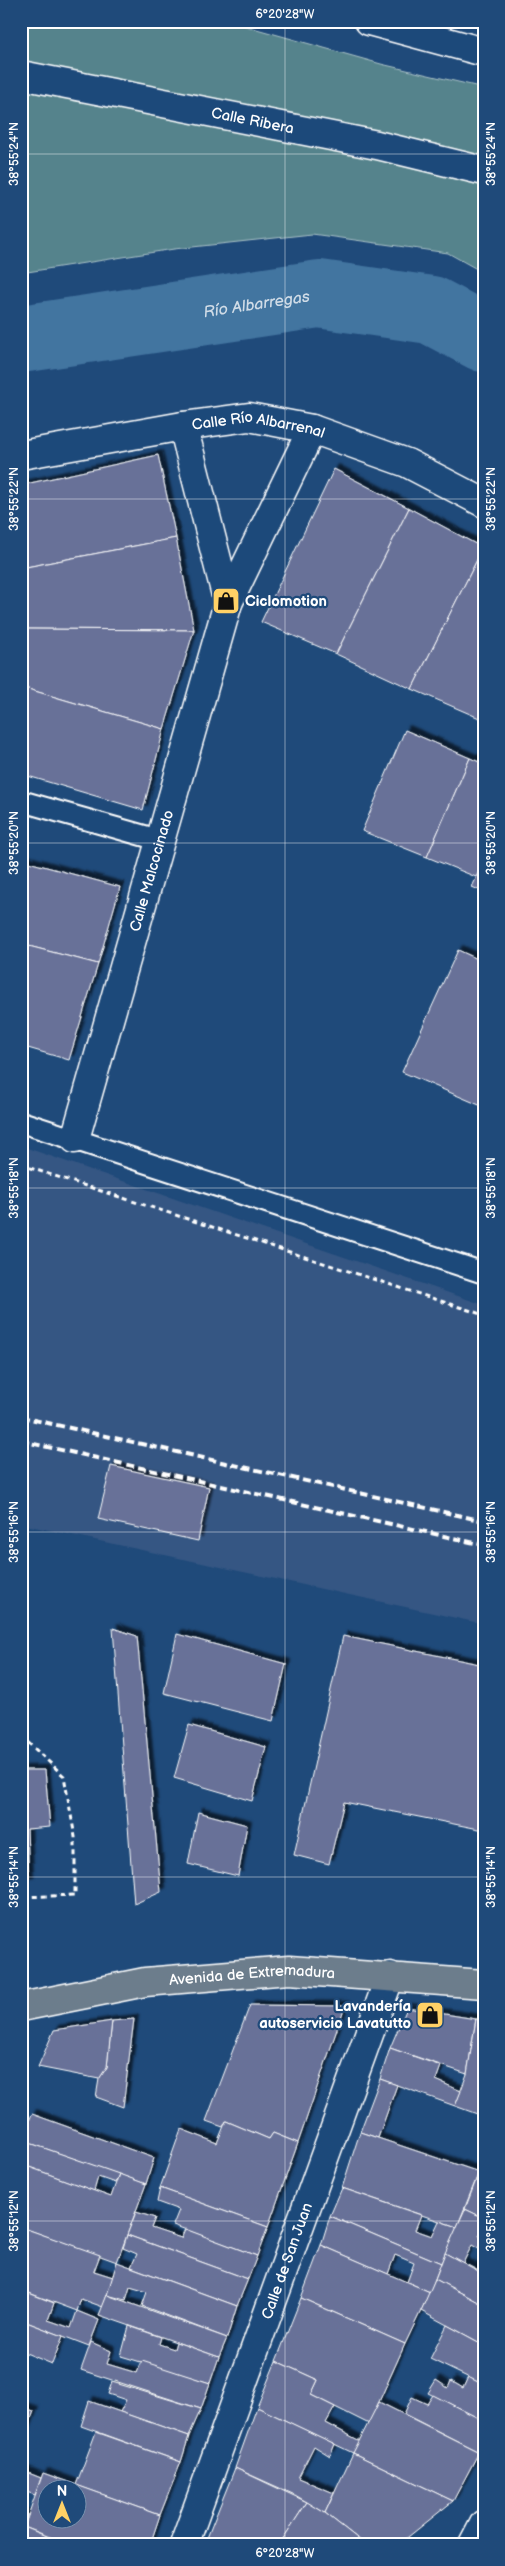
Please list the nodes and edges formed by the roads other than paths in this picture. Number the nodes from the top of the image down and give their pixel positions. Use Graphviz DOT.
graph roads {
  1 [pos="369,21"];
  2 [pos="441,30"];
  3 [pos="484,52"];
  4 [pos="21,76"];
  5 [pos="484,171"];
  6 [pos="183,426"];
  7 [pos="312,428"];
  8 [pos="21,455"];
  9 [pos="484,503"];
  10 [pos="228,603"];
  11 [pos="21,801"];
  12 [pos="160,840"];
  13 [pos="21,1122"];
  14 [pos="75,1139"];
  15 [pos="484,1273"];
  16 [pos="390,1976"];
  17 [pos="484,1984"];
  18 [pos="21,2007"];
  19 [pos="484,2524"];
  20 [pos="184,2545"];
  21 [pos="473,2545"];
  1 -- 2 [label="street"];
  2 -- 3 [label="street"];
  4 -- 5 [label="street, Calle Ribera"];
  6 -- 7 [label="street, Calle Río Albarrenal"];
  6 -- 8 [label="street, Calle Río Albarrenal"];
  6 -- 10 [label="street"];
  7 -- 9 [label="street, Calle Río Albarrenal"];
  7 -- 10 [label="street, Calle Malcocinado"];
  10 -- 12 [label="street, Calle Malcocinado"];
  11 -- 12 [label="lane"];
  12 -- 14 [label="street, Calle Malcocinado"];
  13 -- 14 [label="lane"];
  14 -- 15 [label="lane"];
  16 -- 17 [label="main road, Avenida de Extremadura"];
  16 -- 18 [label="main road, Avenida de Extremadura"];
  16 -- 20 [label="street, Calle de San Juan"];
  19 -- 21 [label="street"];
}
